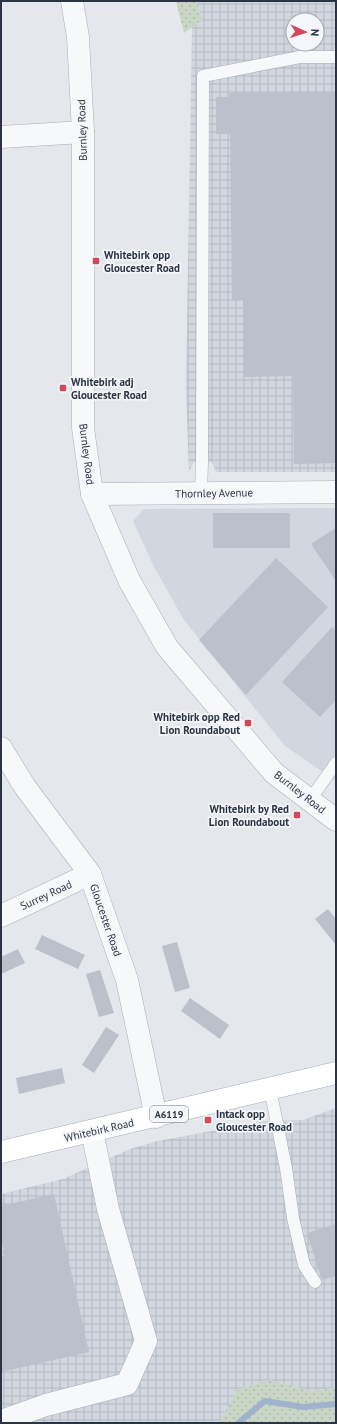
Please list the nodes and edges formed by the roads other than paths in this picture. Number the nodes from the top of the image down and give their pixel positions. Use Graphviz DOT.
graph roads {
  1 [pos="72,1"];
  2 [pos="336,57"];
  3 [pos="83,132"];
  4 [pos="1,137"];
  5 [pos="336,492"];
  6 [pos="92,494"];
  7 [pos="201,494"];
  8 [pos="1,748"];
  9 [pos="336,763"];
  10 [pos="310,800"];
  11 [pos="336,820"];
  12 [pos="90,874"];
  13 [pos="1,916"];
  14 [pos="336,1073"];
  15 [pos="270,1089"];
  16 [pos="156,1117"];
  17 [pos="92,1131"];
  18 [pos="1,1152"];
  19 [pos="315,1282"];
  20 [pos="1,1421"];
  1 -- 3 [label="street, Burnley Road"];
  2 -- 7 [label="lane"];
  3 -- 4 [label="street"];
  3 -- 6 [label="street, Burnley Road"];
  5 -- 7 [label="street, Thornley Avenue"];
  6 -- 7 [label="street, Thornley Avenue"];
  6 -- 10 [label="street, Burnley Road"];
  8 -- 12 [label="street, Gloucester Road"];
  9 -- 10 [label="lane"];
  10 -- 11 [label="street, Burnley Road"];
  12 -- 13 [label="street, Surrey Road"];
  12 -- 16 [label="street, Gloucester Road"];
  14 -- 15 [label="main road, Whitebirk Road / A6119"];
  15 -- 16 [label="main road, Whitebirk Road / A6119"];
  15 -- 19 [label="lane"];
  16 -- 17 [label="main road, Whitebirk Road / A6119"];
  17 -- 18 [label="main road, Whitebirk Road / A6119"];
  17 -- 20 [label="street"];
}
